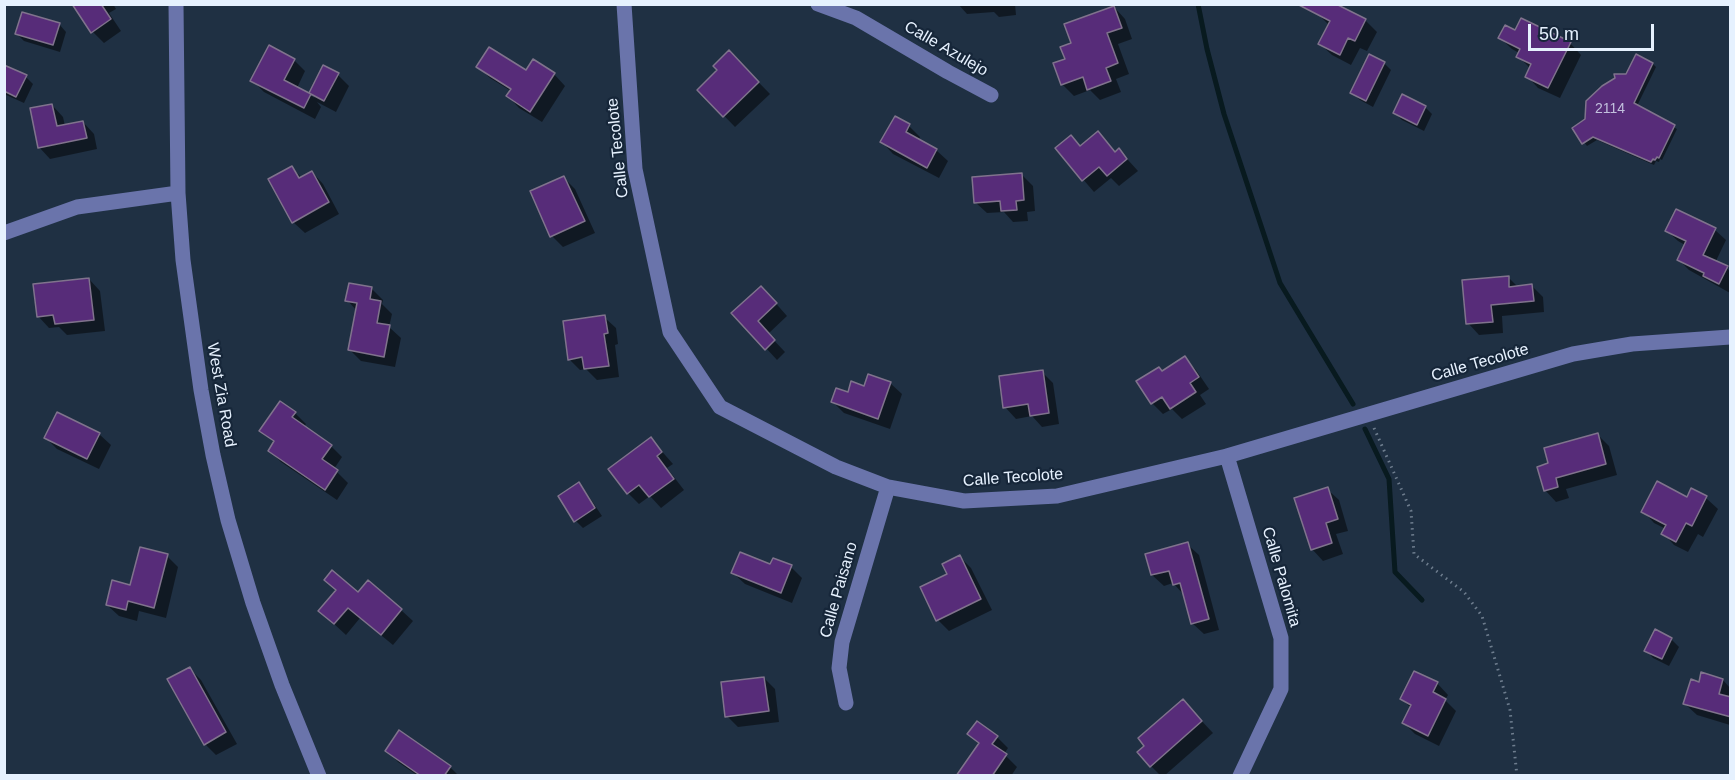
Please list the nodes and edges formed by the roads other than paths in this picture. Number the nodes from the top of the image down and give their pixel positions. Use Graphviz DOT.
graph roads {
  1 [pos="176,4"];
  2 [pos="624,4"];
  3 [pos="818,4"];
  4 [pos="991,95"];
  5 [pos="178,193"];
  6 [pos="4,233"];
  7 [pos="1731,337"];
  8 [pos="1227,456"];
  9 [pos="888,488"];
  10 [pos="846,703"];
  11 [pos="319,776"];
  12 [pos="1240,776"];
  1 -- 5 [label="street, West Zia Road"];
  2 -- 9 [label="street, Calle Tecolote"];
  3 -- 4 [label="street, Calle Azulejo"];
  5 -- 6 [label="street"];
  5 -- 11 [label="street, West Zia Road"];
  7 -- 8 [label="street, Calle Tecolote"];
  8 -- 9 [label="street, Calle Tecolote"];
  8 -- 12 [label="street, Calle Palomita"];
  9 -- 10 [label="street, Calle Paisano"];
}
